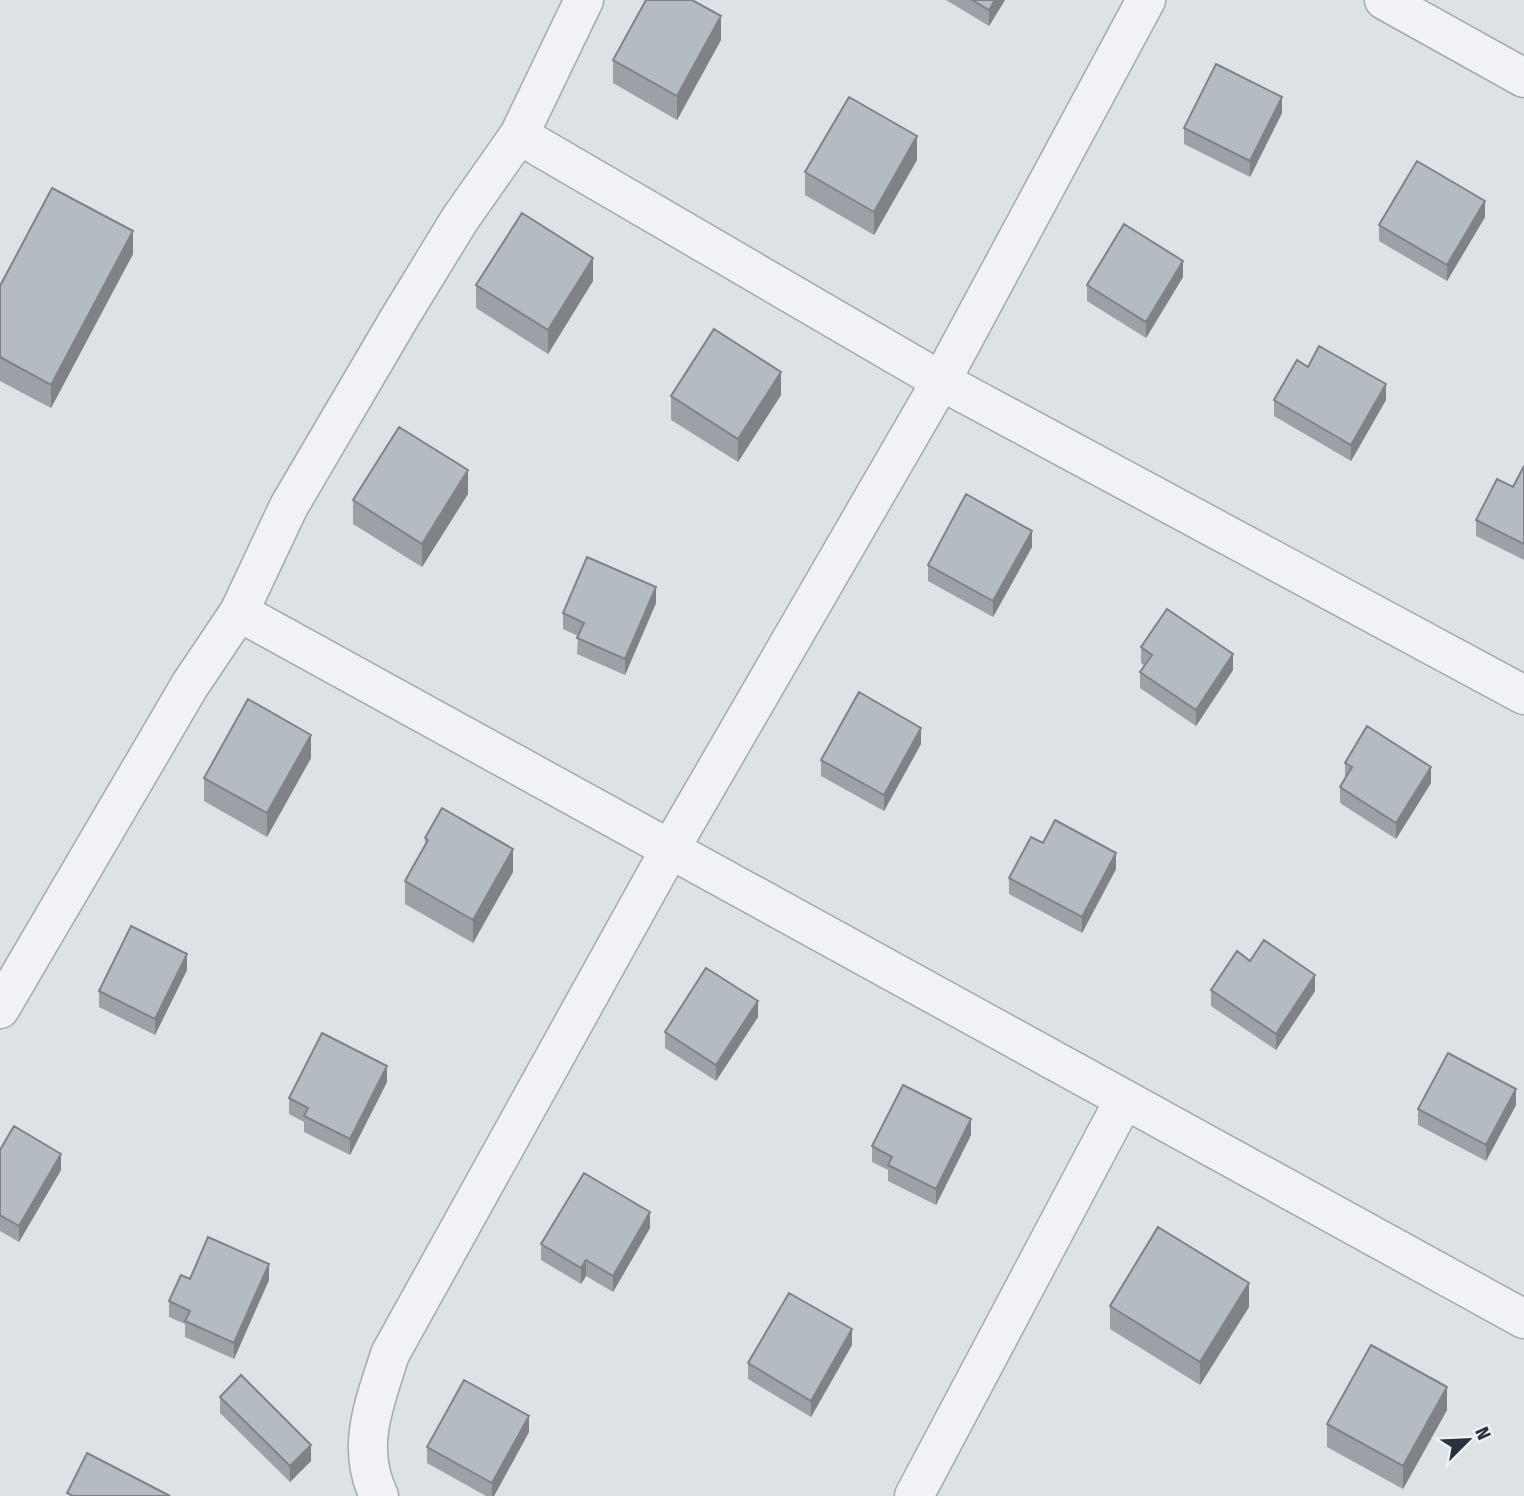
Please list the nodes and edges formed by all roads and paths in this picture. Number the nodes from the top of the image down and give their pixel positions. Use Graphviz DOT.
graph roads {
  1 [pos="584,0"];
  2 [pos="1146,0"];
  3 [pos="1384,0"];
  4 [pos="1524,78"];
  5 [pos="519,135"];
  6 [pos="941,381"];
  7 [pos="239,612"];
  8 [pos="1524,695"];
  9 [pos="669,851"];
  10 [pos="0,1009"];
  11 [pos="1124,1100"];
  12 [pos="1524,1319"];
  13 [pos="379,1496"];
  14 [pos="915,1496"];
  1 -- 5 [label="street"];
  2 -- 6 [label="street"];
  3 -- 4 [label="street"];
  5 -- 6 [label="street"];
  5 -- 7 [label="street"];
  6 -- 8 [label="street"];
  6 -- 9 [label="street"];
  7 -- 9 [label="street"];
  7 -- 10 [label="street"];
  9 -- 11 [label="street"];
  9 -- 13 [label="street"];
  11 -- 12 [label="street"];
  11 -- 14 [label="street"];
}
